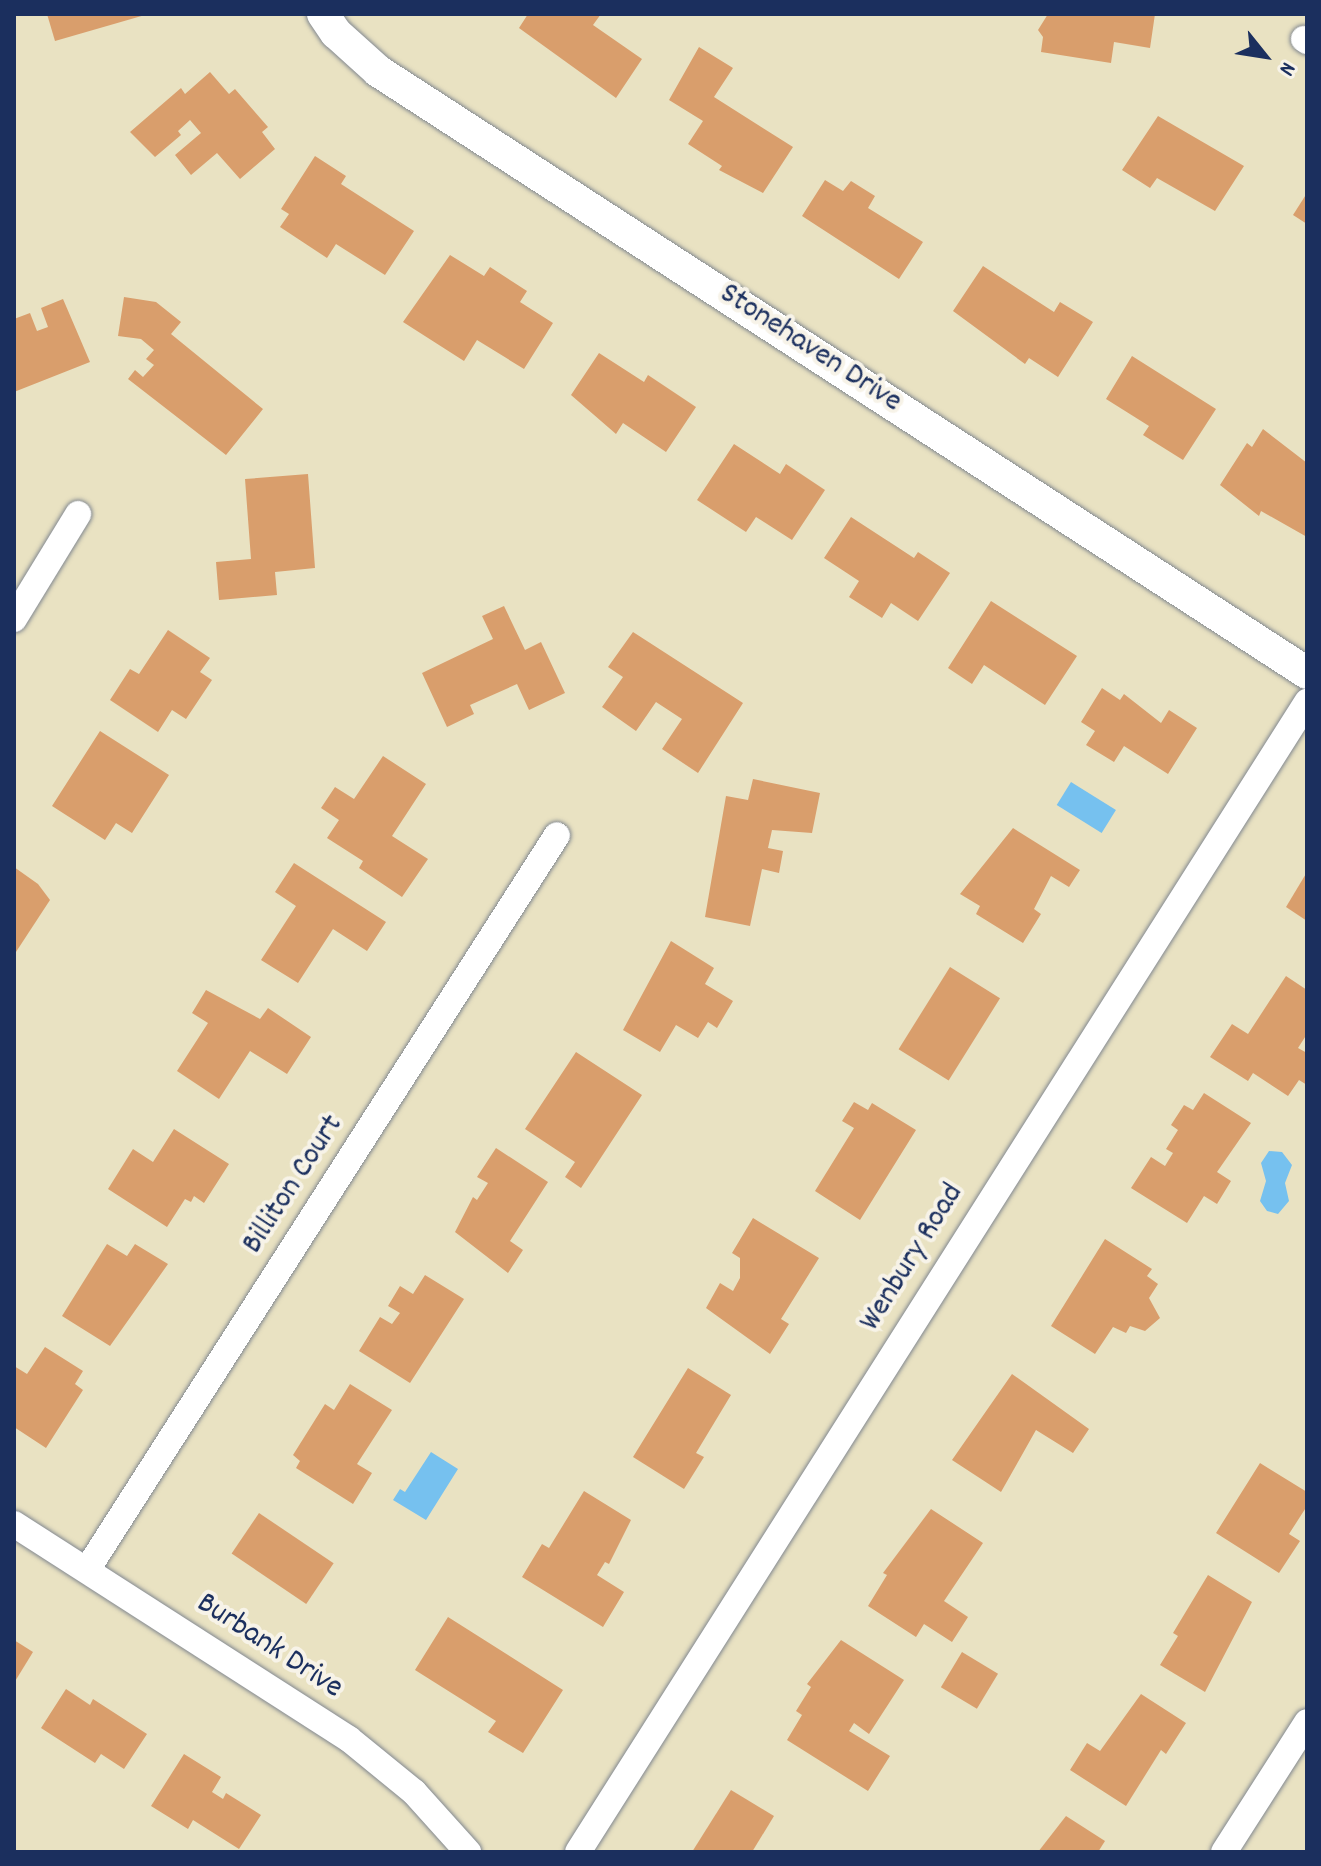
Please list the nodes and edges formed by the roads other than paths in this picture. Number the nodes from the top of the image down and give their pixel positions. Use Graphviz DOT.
graph roads {
  1 [pos="323,14"];
  2 [pos="78,514"];
  3 [pos="14,619"];
  4 [pos="1307,673"];
  5 [pos="1307,702"];
  6 [pos="557,835"];
  7 [pos="14,1524"];
  8 [pos="87,1570"];
  9 [pos="1307,1722"];
  10 [pos="468,1852"];
  11 [pos="578,1852"];
  12 [pos="1224,1852"];
  1 -- 4 [label="street, Stonehaven Drive"];
  2 -- 3 [label="street"];
  5 -- 11 [label="street, Wenbury Road"];
  6 -- 8 [label="street, Billiton Court"];
  7 -- 8 [label="street, Burbank Drive"];
  8 -- 10 [label="street, Burbank Drive"];
  9 -- 12 [label="street"];
}
